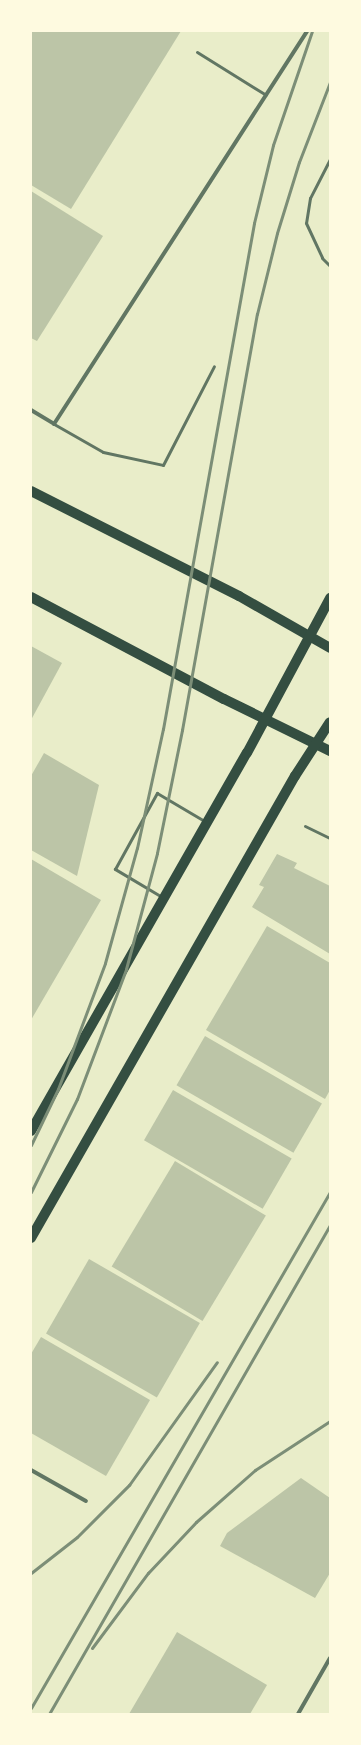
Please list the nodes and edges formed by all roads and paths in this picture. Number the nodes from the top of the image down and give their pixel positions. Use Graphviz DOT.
graph roads {
  1 [pos="307,31"];
  2 [pos="197,52"];
  3 [pos="266,95"];
  4 [pos="330,158"];
  5 [pos="330,266"];
  6 [pos="214,366"];
  7 [pos="31,410"];
  8 [pos="54,424"];
  9 [pos="31,491"];
  10 [pos="330,598"];
  11 [pos="32,599"];
  12 [pos="309,636"];
  13 [pos="330,648"];
  14 [pos="265,719"];
  15 [pos="330,722"];
  16 [pos="316,744"];
  17 [pos="330,751"];
  18 [pos="207,823"];
  19 [pos="305,826"];
  20 [pos="330,838"];
  21 [pos="164,898"];
  22 [pos="31,1131"];
  23 [pos="31,1238"];
  24 [pos="31,1470"];
  25 [pos="86,1501"];
  26 [pos="330,1658"];
  27 [pos="298,1714"];
  1 -- 3 [label="street"];
  2 -- 3 [label="lane"];
  3 -- 8 [label="street"];
  4 -- 5 [label="lane"];
  6 -- 8 [label="lane"];
  7 -- 8 [label="street"];
  9 -- 12 [label="main road"];
  10 -- 12 [label="main road"];
  11 -- 14 [label="main road"];
  12 -- 13 [label="main road"];
  12 -- 14 [label="main road"];
  14 -- 16 [label="main road"];
  14 -- 18 [label="main road"];
  15 -- 16 [label="main road"];
  16 -- 17 [label="main road"];
  16 -- 23 [label="main road"];
  18 -- 21 [label="main road"];
  18 -- 21 [label="lane"];
  19 -- 20 [label="lane"];
  21 -- 22 [label="main road"];
  24 -- 25 [label="street"];
  26 -- 27 [label="street"];
}
